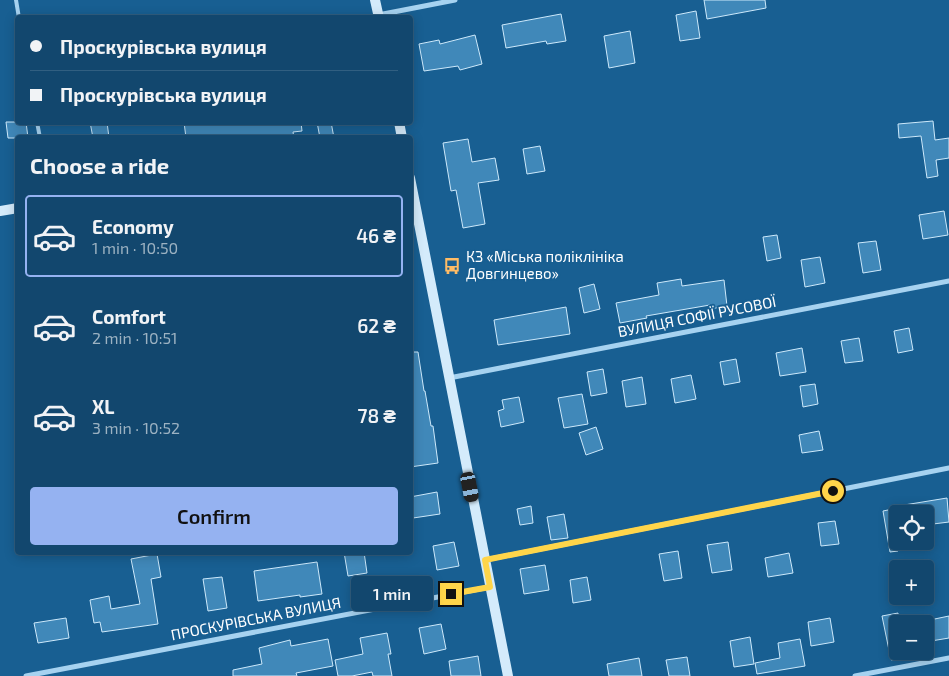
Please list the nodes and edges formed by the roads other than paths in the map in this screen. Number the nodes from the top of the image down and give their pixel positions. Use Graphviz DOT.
graph roads {
  1 [pos="16,0"];
  2 [pos="375,0"];
  3 [pos="455,0"];
  4 [pos="18,15"];
  5 [pos="378,15"];
  6 [pos="383,15"];
  7 [pos="413,193"];
  8 [pos="15,208"];
  9 [pos="0,211"];
  10 [pos="949,281"];
  11 [pos="449,378"];
  12 [pos="949,468"];
  13 [pos="485,560"];
  14 [pos="490,587"];
  15 [pos="949,658"];
  16 [pos="26,676"];
  17 [pos="508,676"];
  18 [pos="855,676"];
  1 -- 4 [label="lane"];
  2 -- 5 [label="street"];
  3 -- 6 [label="street"];
  7 -- 11 [label="street"];
  8 -- 9 [label="street"];
  10 -- 11 [label="street, ВУЛИЦЯ СОФІЇ РУСОВОЇ"];
  11 -- 13 [label="street"];
  12 -- 13 [label="street"];
  13 -- 14 [label="street"];
  14 -- 16 [label="street, ПРОСКУРІВСЬКА ВУЛИЦЯ"];
  14 -- 17 [label="street"];
  15 -- 18 [label="street"];
}
